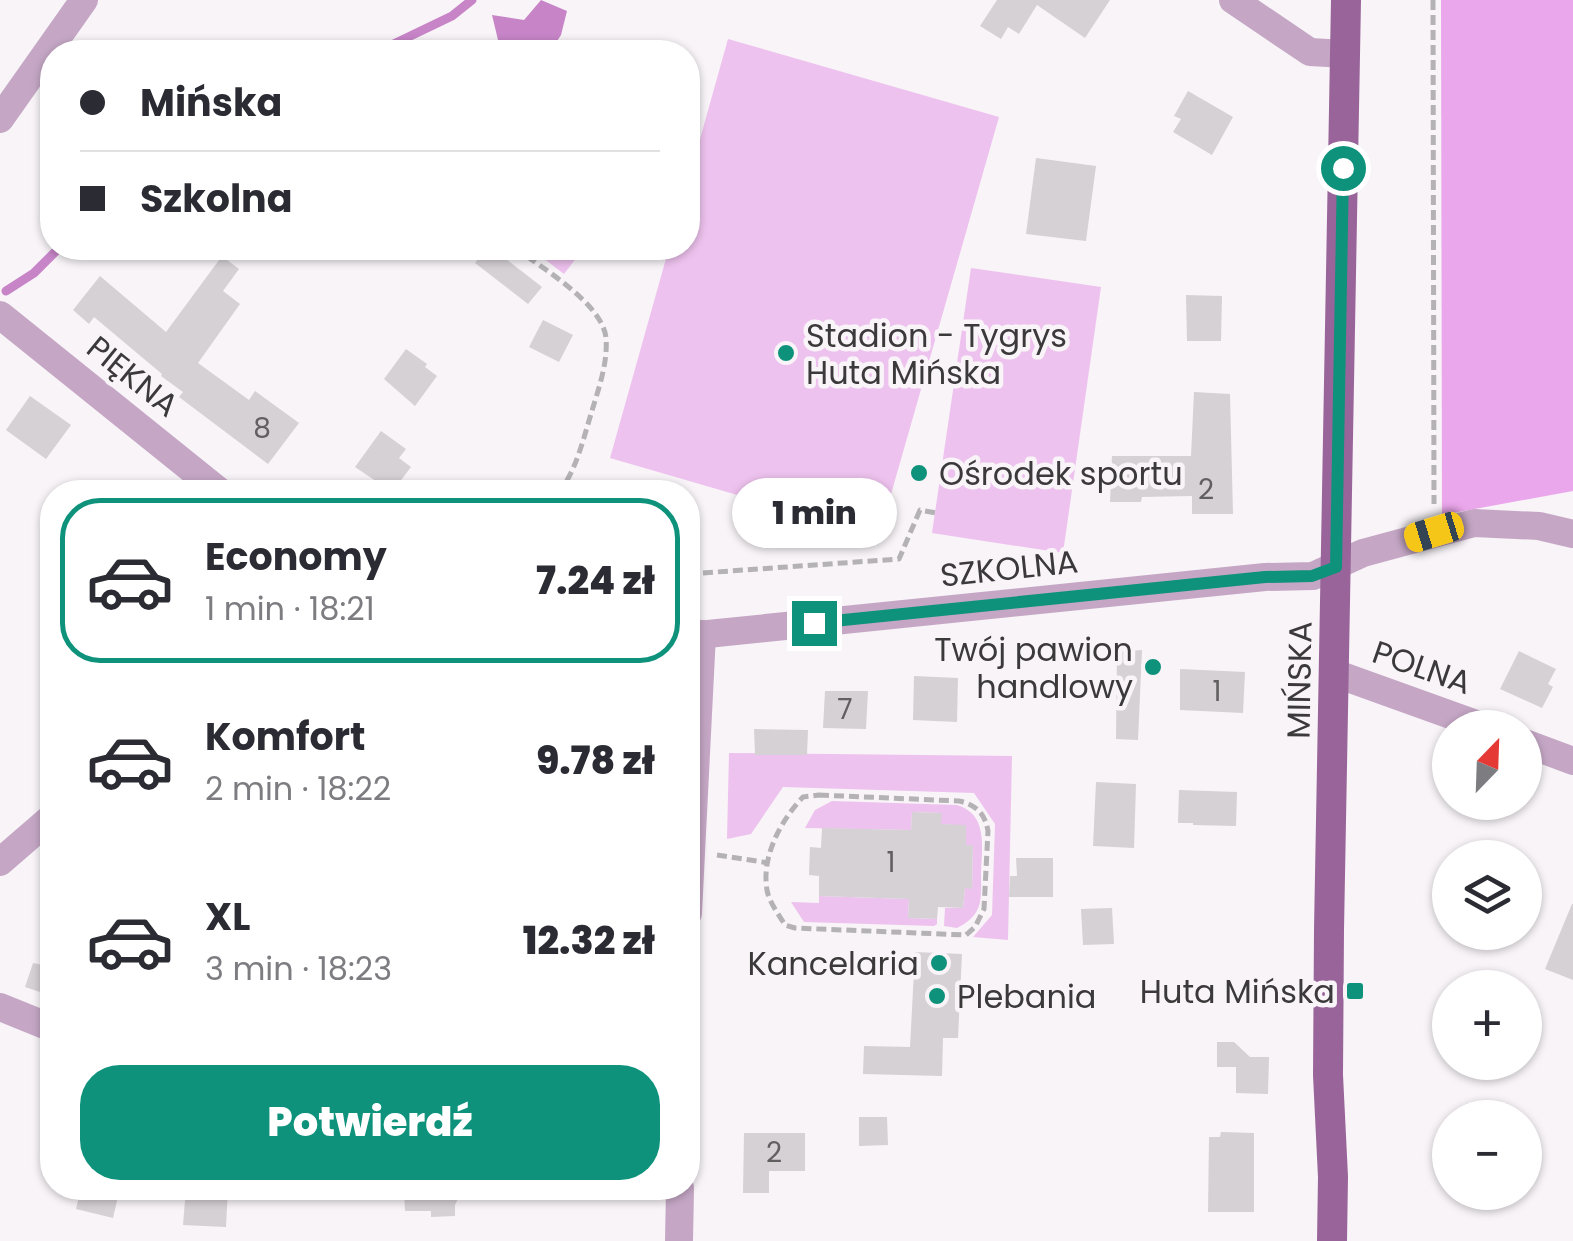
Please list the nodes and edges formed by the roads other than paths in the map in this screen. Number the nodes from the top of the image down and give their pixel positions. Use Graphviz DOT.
graph roads {
  1 [pos="84,0"];
  2 [pos="1233,0"];
  3 [pos="1346,0"];
  4 [pos="56,40"];
  5 [pos="1345,54"];
  6 [pos="40,62"];
  7 [pos="0,119"];
  8 [pos="0,315"];
  9 [pos="205,480"];
  10 [pos="1573,534"];
  11 [pos="1336,567"];
  12 [pos="700,634"];
  13 [pos="1334,673"];
  14 [pos="1437,710"];
  15 [pos="1542,749"];
  16 [pos="1573,762"];
  17 [pos="40,827"];
  18 [pos="0,862"];
  19 [pos="0,1007"];
  20 [pos="40,1023"];
  21 [pos="680,1200"];
  22 [pos="679,1241"];
  23 [pos="1332,1241"];
  1 -- 4 [label="street"];
  2 -- 5 [label="street"];
  3 -- 5 [label="main road, MIŃSKA"];
  5 -- 11 [label="main road, MIŃSKA"];
  6 -- 7 [label="street"];
  8 -- 9 [label="street, PIĘKNA"];
  10 -- 11 [label="street, SZKOLNA"];
  11 -- 12 [label="street, SZKOLNA"];
  11 -- 13 [label="main road, MIŃSKA"];
  13 -- 14 [label="street, POLNA"];
  13 -- 23 [label="main road, MIŃSKA"];
  15 -- 16 [label="street"];
  17 -- 18 [label="street"];
  19 -- 20 [label="street"];
  21 -- 22 [label="street"];
}
